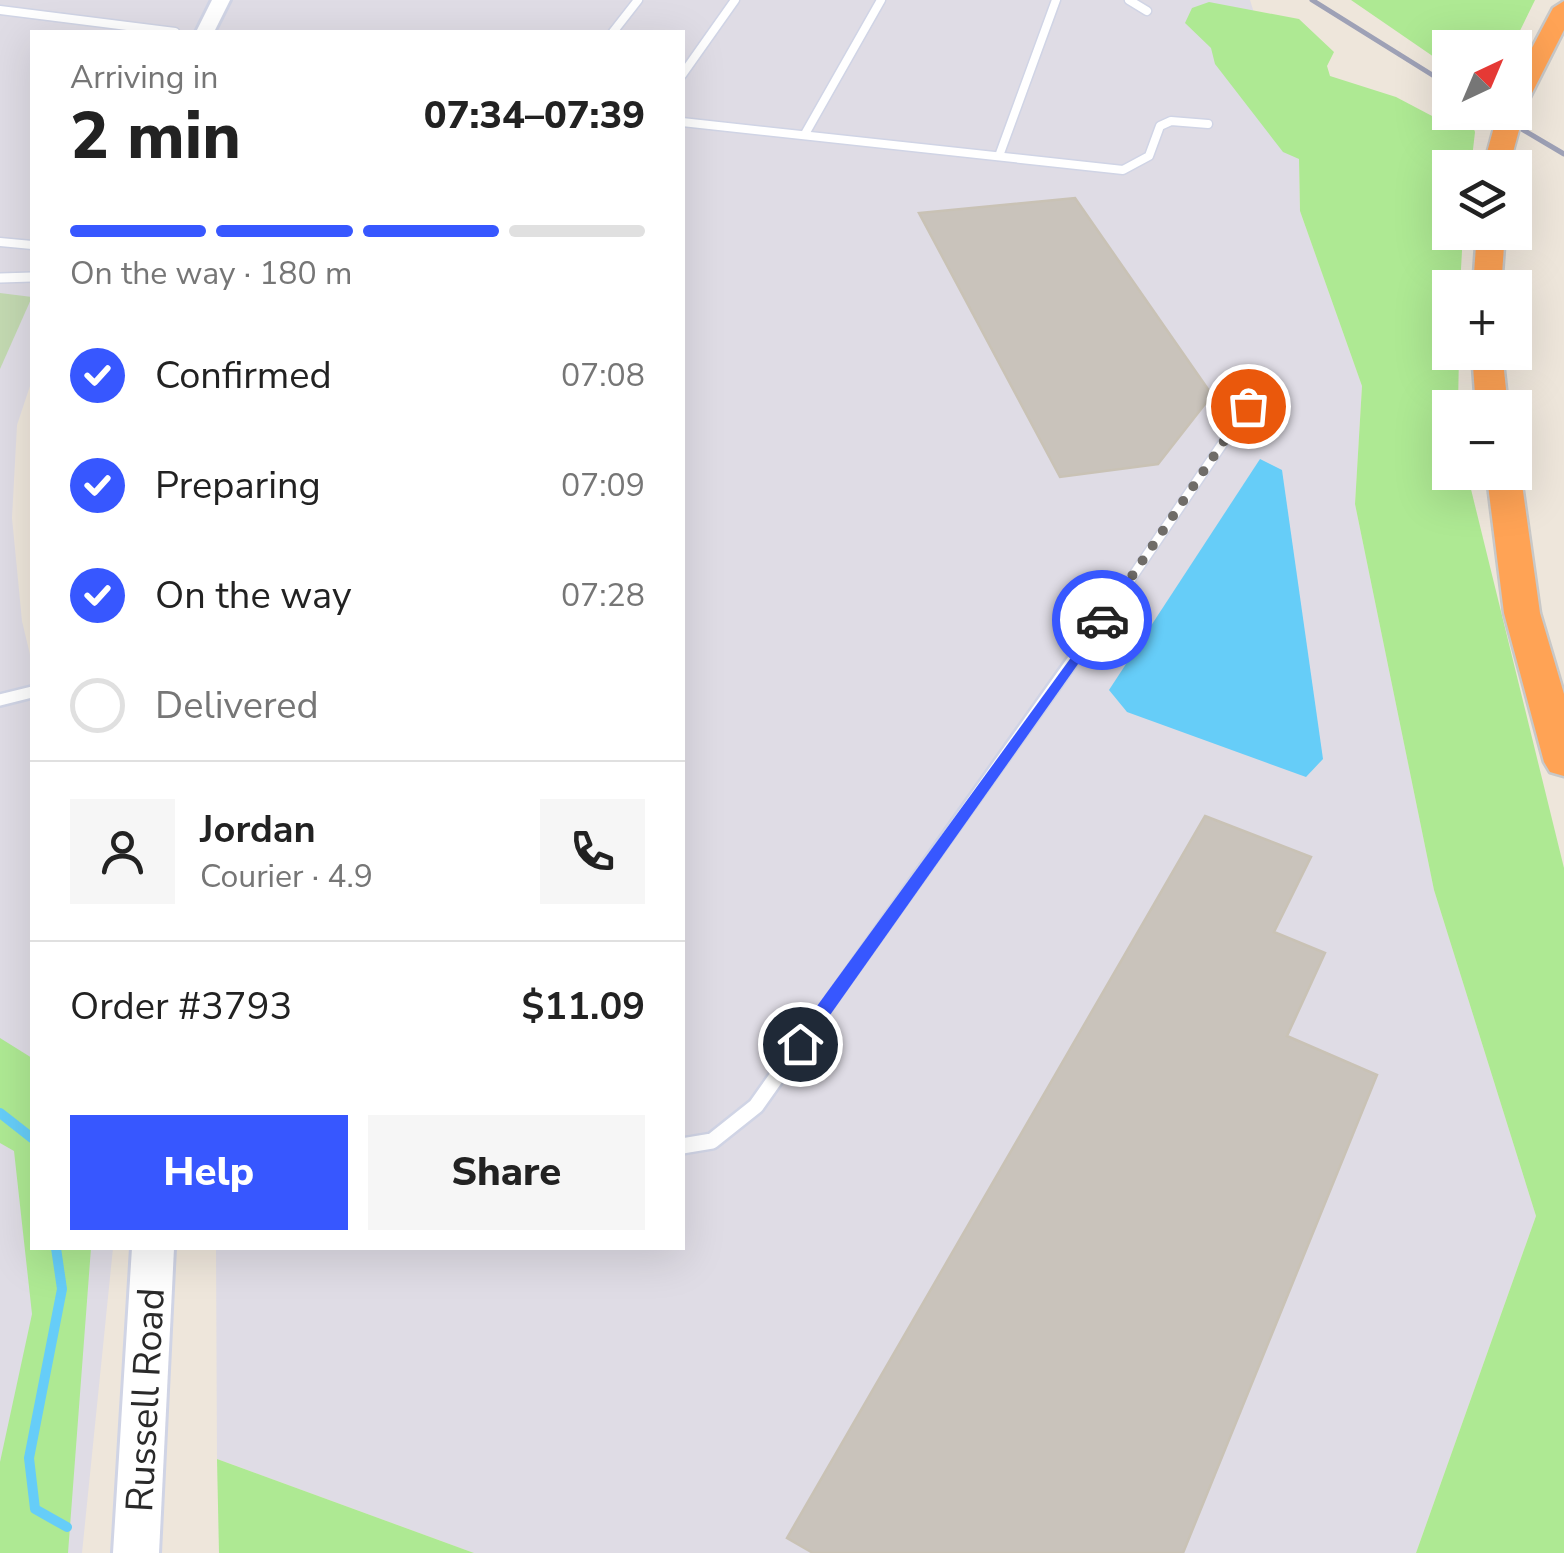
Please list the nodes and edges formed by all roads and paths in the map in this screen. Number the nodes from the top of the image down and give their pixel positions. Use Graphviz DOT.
graph roads {
  1 [pos="221,0"];
  2 [pos="620,0"];
  3 [pos="735,0"];
  4 [pos="881,0"];
  5 [pos="1056,0"];
  6 [pos="1129,0"];
  7 [pos="638,1"];
  8 [pos="1564,8"];
  9 [pos="0,10"];
  10 [pos="1147,11"];
  11 [pos="160,30"];
  12 [pos="206,30"];
  13 [pos="616,30"];
  14 [pos="685,71"];
  15 [pos="1532,71"];
  16 [pos="685,122"];
  17 [pos="1208,124"];
  18 [pos="805,134"];
  19 [pos="998,156"];
  20 [pos="0,242"];
  21 [pos="30,245"];
  22 [pos="30,277"];
  23 [pos="0,278"];
  24 [pos="1248,406"];
  25 [pos="1505,490"];
  26 [pos="1507,490"];
  27 [pos="1564,674"];
  28 [pos="30,692"];
  29 [pos="0,700"];
  30 [pos="1564,762"];
  31 [pos="685,1146"];
  32 [pos="153,1250"];
  33 [pos="136,1553"];
  1 -- 12 [label="main road"];
  2 -- 7 [label="lane"];
  3 -- 14 [label="lane"];
  4 -- 18 [label="lane"];
  5 -- 19 [label="lane"];
  6 -- 10 [label="lane"];
  7 -- 13 [label="lane"];
  8 -- 15 [label="highway"];
  9 -- 11 [label="lane"];
  16 -- 18 [label="lane"];
  17 -- 19 [label="lane"];
  18 -- 19 [label="lane"];
  20 -- 21 [label="lane"];
  22 -- 23 [label="lane"];
  24 -- 31 [label="lane"];
  25 -- 30 [label="highway"];
  26 -- 27 [label="highway"];
  28 -- 29 [label="lane"];
  32 -- 33 [label="main road, Russell Road"];
}
